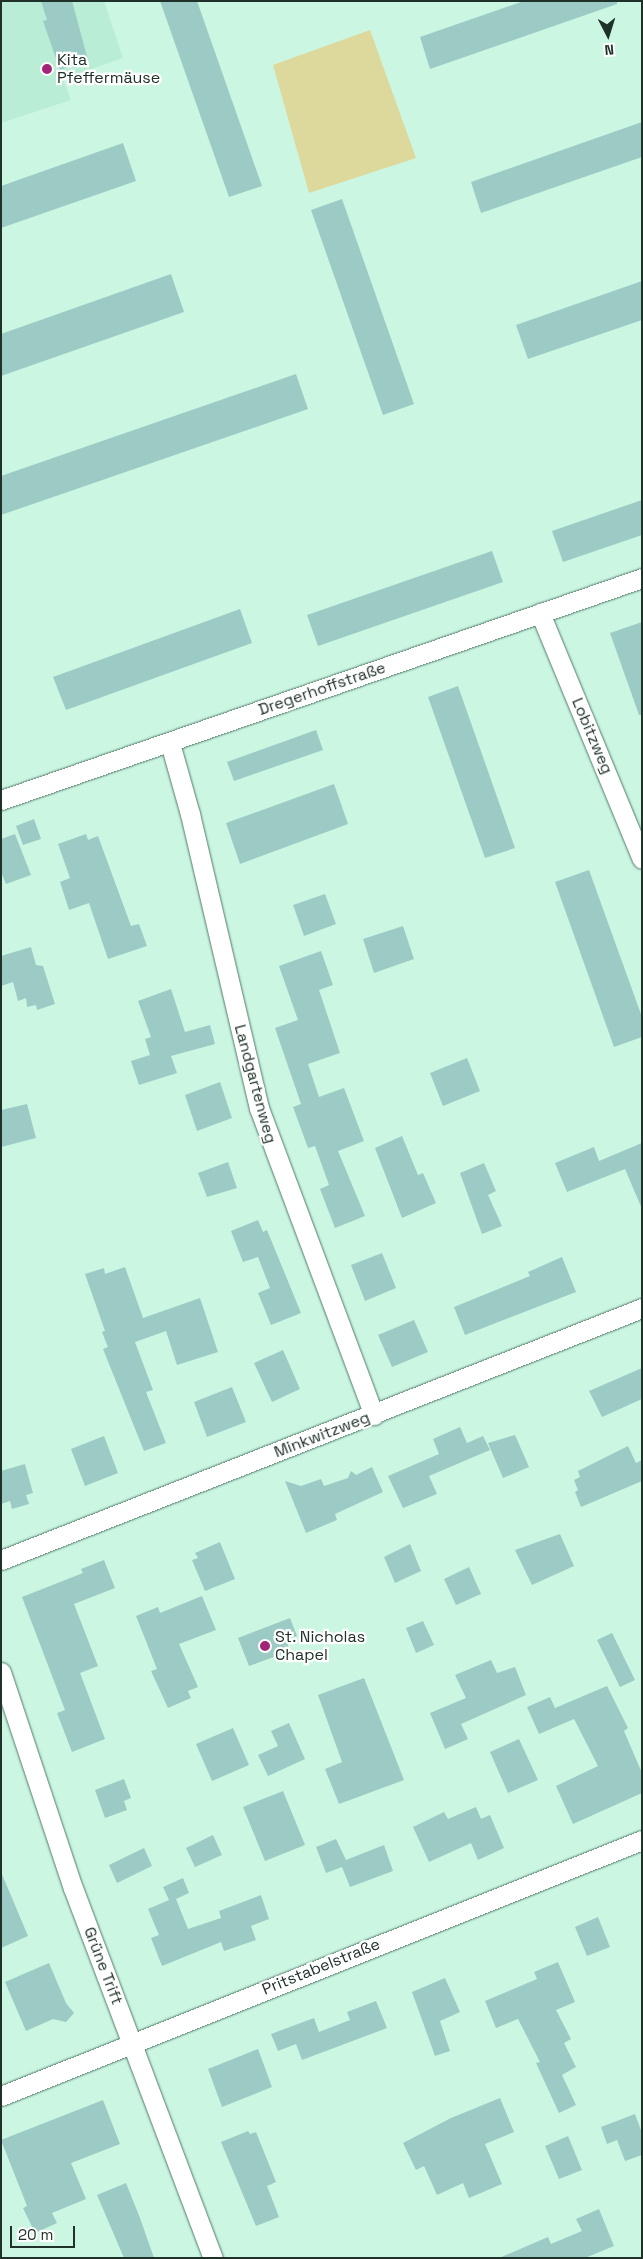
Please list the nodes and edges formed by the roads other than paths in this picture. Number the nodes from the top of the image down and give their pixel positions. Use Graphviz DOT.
graph roads {
  1 [pos="642,578"];
  2 [pos="540,613"];
  3 [pos="170,743"];
  4 [pos="1,800"];
  5 [pos="642,859"];
  6 [pos="642,1308"];
  7 [pos="374,1415"];
  8 [pos="1,1560"];
  9 [pos="1,1672"];
  10 [pos="642,1840"];
  11 [pos="131,2042"];
  12 [pos="1,2096"];
  13 [pos="213,2258"];
  1 -- 2 [label="street, Dregerhoffstraße"];
  2 -- 3 [label="street, Dregerhoffstraße"];
  2 -- 5 [label="street, Lobitzweg"];
  3 -- 4 [label="street, Dregerhoffstraße"];
  3 -- 7 [label="street, Landgartenweg"];
  6 -- 7 [label="street, Minkwitzweg"];
  7 -- 8 [label="street, Minkwitzweg"];
  9 -- 11 [label="street, Grüne Trift"];
  10 -- 11 [label="street, Pritstabelstraße"];
  11 -- 12 [label="street, Pritstabelstraße"];
  11 -- 13 [label="street, Grüne Trift"];
}
